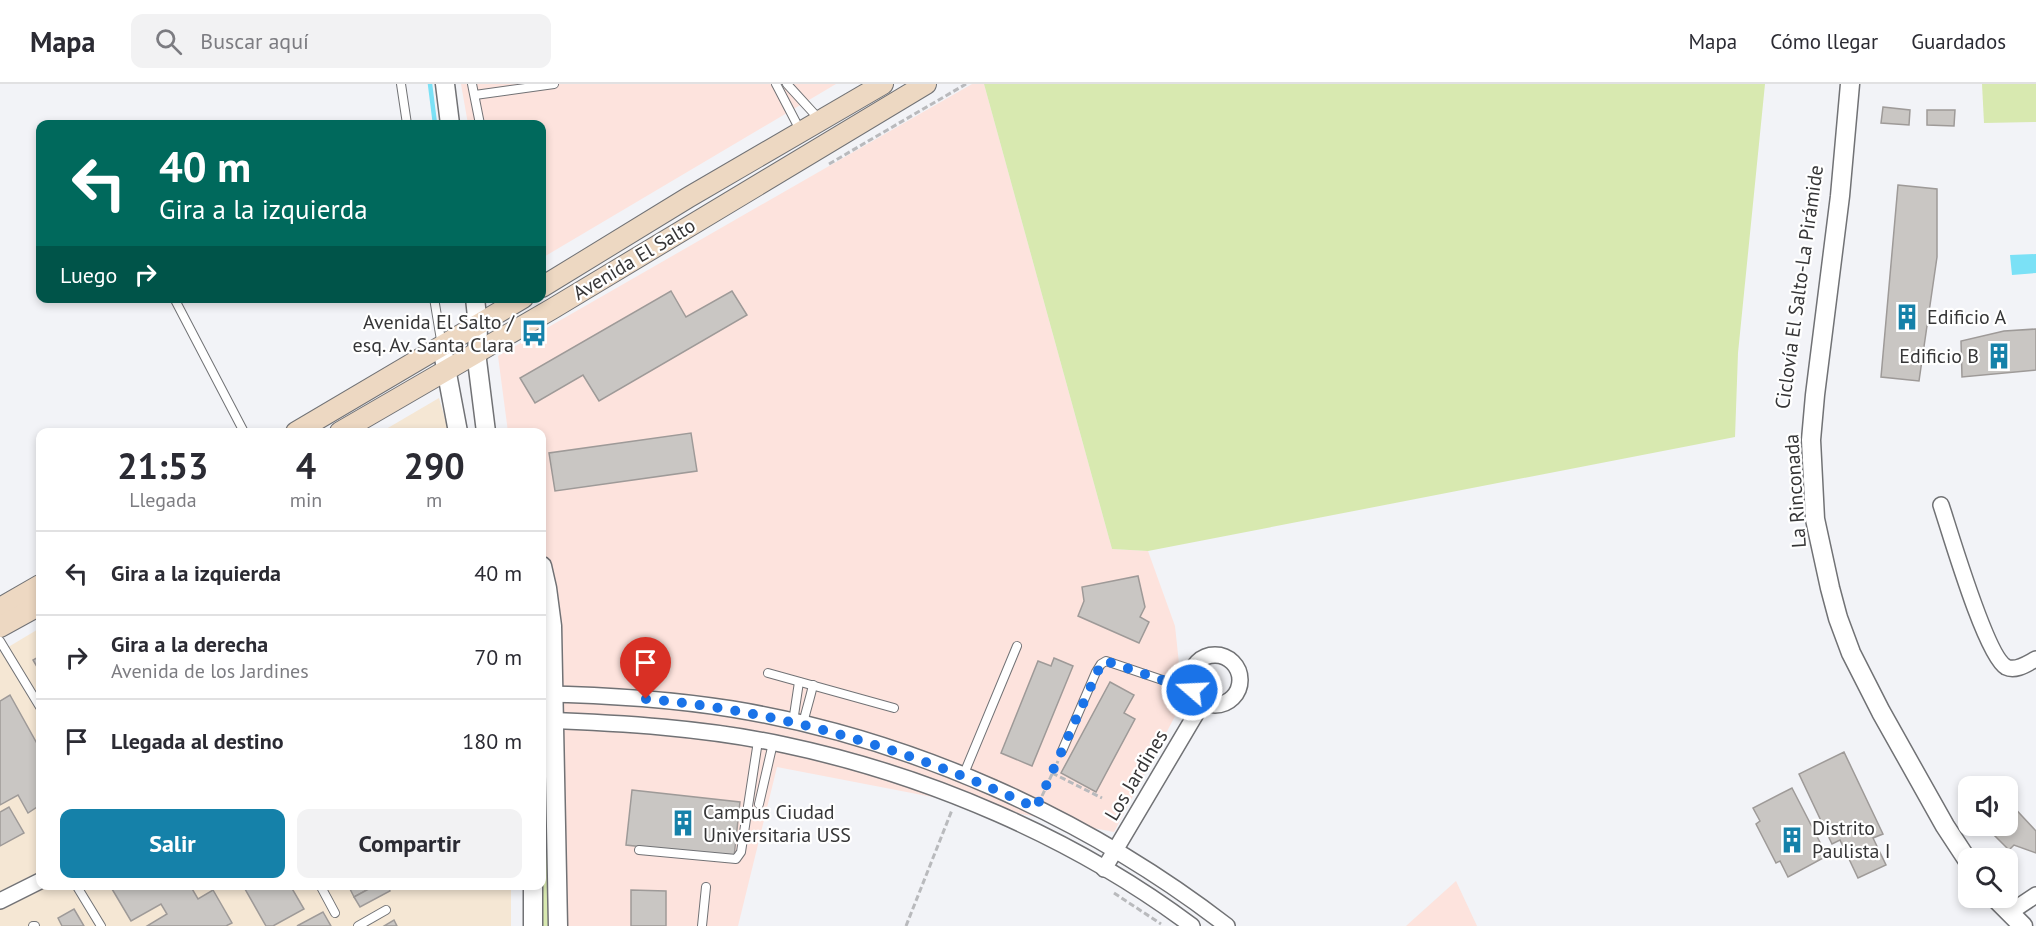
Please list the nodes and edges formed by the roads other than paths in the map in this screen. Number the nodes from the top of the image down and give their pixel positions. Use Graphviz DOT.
graph roads {
  1 [pos="401,84"];
  2 [pos="445,84"];
  3 [pos="472,84"];
  4 [pos="554,84"];
  5 [pos="776,84"];
  6 [pos="787,84"];
  7 [pos="883,84"];
  8 [pos="926,84"];
  9 [pos="1850,84"];
  10 [pos="475,95"];
  11 [pos="406,120"];
  12 [pos="450,120"];
  13 [pos="479,120"];
  14 [pos="820,120"];
  15 [pos="801,132"];
  16 [pos="546,285"];
  17 [pos="177,303"];
  18 [pos="435,303"];
  19 [pos="475,303"];
  20 [pos="512,303"];
  21 [pos="478,326"];
  22 [pos="442,347"];
  23 [pos="477,353"];
  24 [pos="446,370"];
  25 [pos="242,428"];
  26 [pos="303,428"];
  27 [pos="354,428"];
  28 [pos="457,428"];
  29 [pos="485,428"];
  30 [pos="1941,505"];
  31 [pos="546,585"];
  32 [pos="36,587"];
  33 [pos="36,607"];
  34 [pos="0,608"];
  35 [pos="0,627"];
  36 [pos="0,641"];
  37 [pos="1017,646"];
  38 [pos="2036,659"];
  39 [pos="768,673"];
  40 [pos="799,681"];
  41 [pos="813,685"];
  42 [pos="1192,690"];
  43 [pos="548,694"];
  44 [pos="36,700"];
  45 [pos="1203,702"];
  46 [pos="894,708"];
  47 [pos="548,720"];
  48 [pos="798,723"];
  49 [pos="758,741"];
  50 [pos="778,744"];
  51 [pos="806,750"];
  52 [pos="1062,751"];
  53 [pos="963,776"];
  54 [pos="759,804"];
  55 [pos="639,850"];
  56 [pos="1116,850"];
  57 [pos="1958,857"];
  58 [pos="1104,869"];
  59 [pos="36,883"];
  60 [pos="706,887"];
  61 [pos="79,890"];
  62 [pos="323,890"];
  63 [pos="534,890"];
  64 [pos="2036,895"];
  65 [pos="0,901"];
  66 [pos="2004,908"];
  67 [pos="386,910"];
  68 [pos="335,913"];
  69 [pos="2009,913"];
  70 [pos="101,926"];
  71 [pos="358,926"];
  72 [pos="533,926"];
  73 [pos="558,926"];
  74 [pos="702,926"];
  75 [pos="1192,926"];
  76 [pos="1227,926"];
  77 [pos="2022,926"];
  1 -- 11 [label="lane"];
  2 -- 12 [label="street"];
  3 -- 10 [label="lane"];
  4 -- 10 [label="lane"];
  5 -- 15 [label="lane"];
  6 -- 14 [label="lane"];
  7 -- 14 [label="main road, Avenida El Salto"];
  8 -- 23 [label="main road, Avenida El Salto"];
  9 -- 57 [label="street, La Rinconada"];
  10 -- 13 [label="lane"];
  14 -- 15 [label="main road, Avenida El Salto"];
  15 -- 16 [label="main road, Avenida El Salto"];
  17 -- 25 [label="lane"];
  18 -- 22 [label="lane"];
  19 -- 21 [label="street"];
  20 -- 21 [label="main road"];
  21 -- 22 [label="main road"];
  21 -- 23 [label="street"];
  22 -- 24 [label="street"];
  22 -- 26 [label="main road"];
  23 -- 24 [label="main road, Avenida El Salto"];
  23 -- 29 [label="street"];
  24 -- 27 [label="main road, Avenida El Salto"];
  24 -- 28 [label="street"];
  30 -- 38 [label="street"];
  31 -- 43 [label="street"];
  32 -- 34 [label="main road"];
  33 -- 35 [label="main road"];
  36 -- 44 [label="lane"];
  37 -- 53 [label="lane"];
  39 -- 40 [label="lane"];
  40 -- 41 [label="lane"];
  40 -- 48 [label="lane"];
  41 -- 46 [label="lane"];
  41 -- 48 [label="lane"];
  42 -- 45 [label="street"];
  42 -- 45 [label="street"];
  42 -- 52 [label="lane"];
  43 -- 47 [label="street"];
  43 -- 48 [label="street"];
  45 -- 56 [label="street, Los Jardines"];
  47 -- 49 [label="street"];
  47 -- 73 [label="street"];
  48 -- 50 [label="street"];
  48 -- 51 [label="street"];
  48 -- 53 [label="street"];
  49 -- 50 [label="street"];
  49 -- 55 [label="lane"];
  50 -- 51 [label="street"];
  50 -- 54 [label="lane"];
  51 -- 58 [label="street"];
  53 -- 56 [label="street"];
  56 -- 58 [label="street, Los Jardines"];
  56 -- 76 [label="street"];
  58 -- 75 [label="street"];
  59 -- 65 [label="street"];
  60 -- 74 [label="lane"];
  61 -- 70 [label="lane"];
  62 -- 68 [label="lane"];
  63 -- 72 [label="street"];
  64 -- 69 [label="street"];
  66 -- 69 [label="street"];
  67 -- 71 [label="lane"];
  69 -- 77 [label="street"];
}
